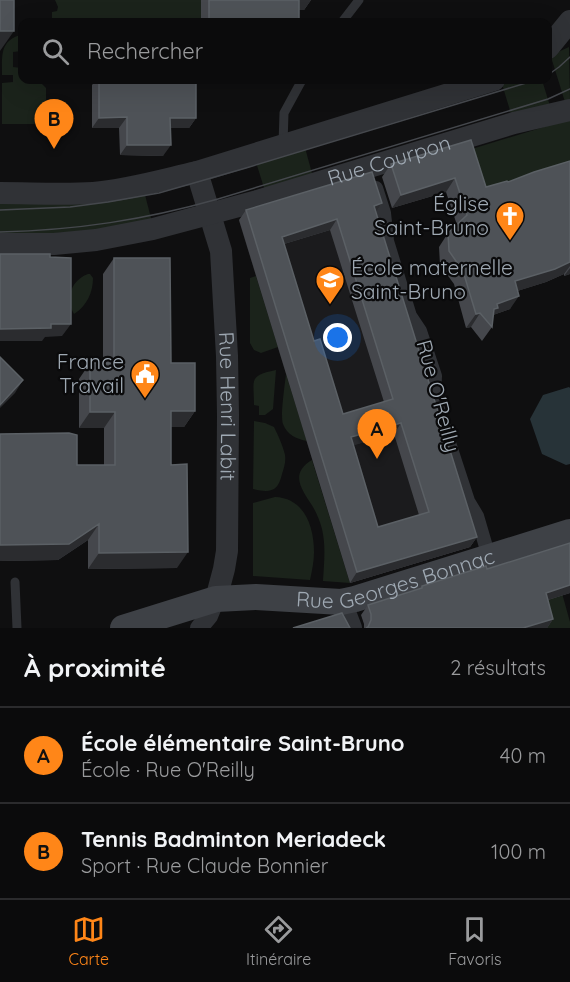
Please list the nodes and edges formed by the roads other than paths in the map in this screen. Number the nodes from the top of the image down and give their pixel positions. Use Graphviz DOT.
graph roads {
  1 [pos="359,0"];
  2 [pos="567,0"];
  3 [pos="345,18"];
  4 [pos="570,20"];
  5 [pos="552,43"];
  6 [pos="300,84"];
  7 [pos="481,84"];
  8 [pos="570,110"];
  9 [pos="283,144"];
  10 [pos="369,166"];
  11 [pos="196,172"];
  12 [pos="0,193"];
  13 [pos="210,214"];
  14 [pos="0,244"];
  15 [pos="570,532"];
  16 [pos="489,557"];
  17 [pos="15,582"];
  18 [pos="216,599"];
  19 [pos="341,602"];
  20 [pos="17,628"];
  21 [pos="123,628"];
  22 [pos="199,628"];
  23 [pos="351,628"];
  1 -- 3 [label="lane"];
  2 -- 4 [label="street"];
  4 -- 5 [label="street"];
  6 -- 9 [label="lane"];
  7 -- 9 [label="street"];
  8 -- 10 [label="street, Rue Courpon"];
  9 -- 11 [label="street"];
  10 -- 13 [label="street, Rue Courpon"];
  10 -- 16 [label="street, Rue O'Reilly"];
  11 -- 12 [label="street"];
  11 -- 13 [label="street, Rue Henri Labit"];
  13 -- 14 [label="street, Rue Courpon"];
  13 -- 18 [label="street, Rue Henri Labit"];
  15 -- 16 [label="main road, Rue Georges Bonnac"];
  16 -- 19 [label="main road, Rue Georges Bonnac"];
  17 -- 20 [label="lane"];
  18 -- 19 [label="main road, Rue Georges Bonnac"];
  18 -- 21 [label="main road, Rue Georges Bonnac"];
  18 -- 22 [label="street"];
  19 -- 23 [label="street"];
}
